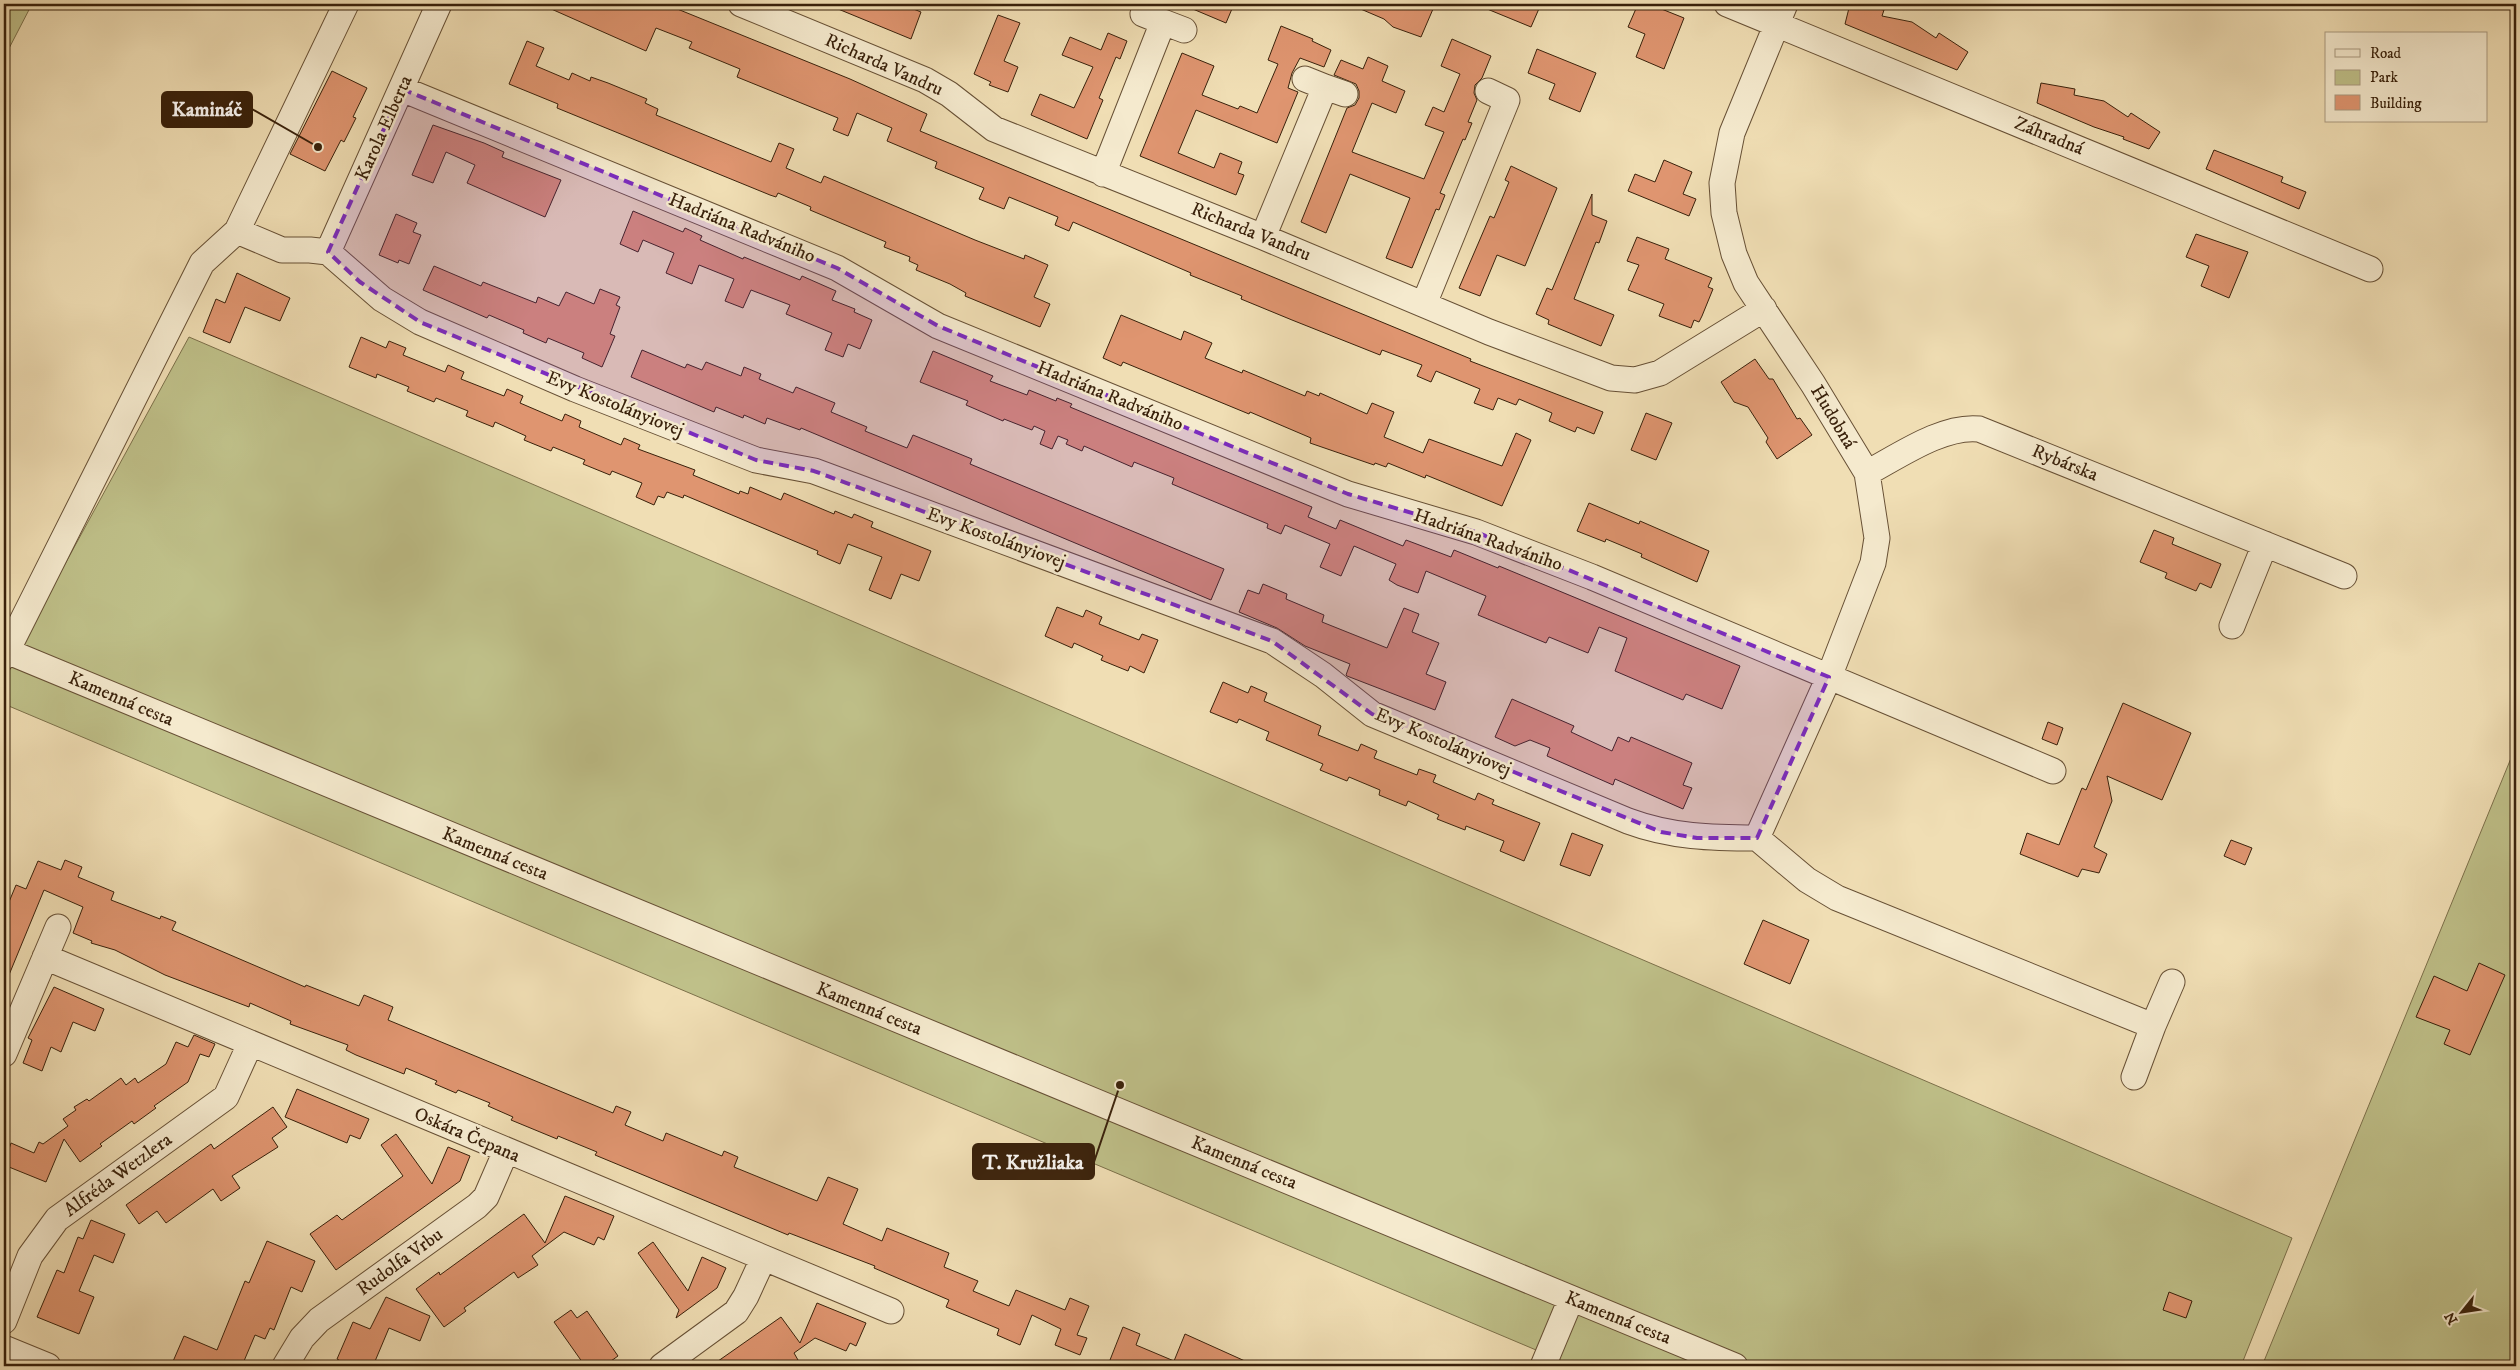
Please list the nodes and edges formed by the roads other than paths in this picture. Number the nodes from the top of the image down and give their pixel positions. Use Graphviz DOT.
graph roads {
  1 [pos="346,4"];
  2 [pos="439,4"];
  3 [pos="741,4"];
  4 [pos="1727,4"];
  5 [pos="1781,14"];
  6 [pos="1163,22"];
  7 [pos="1325,87"];
  8 [pos="402,89"];
  9 [pos="1507,100"];
  10 [pos="1103,174"];
  11 [pos="236,231"];
  12 [pos="1263,237"];
  13 [pos="328,252"];
  14 [pos="2370,269"];
  15 [pos="1424,304"];
  16 [pos="1764,309"];
  17 [pos="1867,472"];
  18 [pos="2265,544"];
  19 [pos="2344,576"];
  20 [pos="2232,626"];
  21 [pos="5,653"];
  22 [pos="1828,677"];
  23 [pos="2056,772"];
  24 [pos="1757,838"];
  25 [pos="58,927"];
  26 [pos="45,956"];
  27 [pos="2172,982"];
  28 [pos="2153,1026"];
  29 [pos="250,1044"];
  30 [pos="4,1054"];
  31 [pos="2134,1077"];
  32 [pos="506,1151"];
  33 [pos="763,1260"];
  34 [pos="1571,1299"];
  35 [pos="891,1311"];
  36 [pos="4,1321"];
  37 [pos="4,1348"];
  38 [pos="48,1366"];
  39 [pos="285,1366"];
  40 [pos="662,1366"];
  41 [pos="1543,1366"];
  42 [pos="1735,1366"];
  1 -- 11 [label="street"];
  2 -- 8 [label="street, Karola Elberta"];
  3 -- 10 [label="street, Richarda Vandru"];
  4 -- 5 [label="street, Záhradná"];
  5 -- 14 [label="street, Záhradná"];
  5 -- 16 [label="street, Hudobná"];
  6 -- 10 [label="street"];
  7 -- 12 [label="street"];
  8 -- 13 [label="street, Karola Elberta"];
  8 -- 22 [label="street, Hadriána Radvániho"];
  9 -- 15 [label="street"];
  10 -- 12 [label="street, Richarda Vandru"];
  11 -- 13 [label="street"];
  11 -- 21 [label="street"];
  12 -- 15 [label="street, Richarda Vandru"];
  13 -- 24 [label="street, Evy Kostolányiovej"];
  15 -- 16 [label="street, Richarda Vandru"];
  16 -- 17 [label="street, Hudobná"];
  17 -- 18 [label="street, Rybárska"];
  17 -- 22 [label="street, Hudobná"];
  18 -- 19 [label="street, Rybárska"];
  18 -- 20 [label="street"];
  21 -- 34 [label="street, Kamenná cesta"];
  22 -- 23 [label="street, Hadriána Radvániho"];
  22 -- 24 [label="street, Hudobná"];
  24 -- 28 [label="street"];
  25 -- 26 [label="street"];
  26 -- 29 [label="street, Oskára Čepana"];
  26 -- 30 [label="street"];
  27 -- 28 [label="street"];
  28 -- 31 [label="street"];
  29 -- 32 [label="street, Oskára Čepana"];
  29 -- 36 [label="street, Alfréda Wetzlera"];
  32 -- 33 [label="street, Oskára Čepana"];
  32 -- 39 [label="street, Rudolfa Vrbu"];
  33 -- 35 [label="street, Oskára Čepana"];
  33 -- 40 [label="street"];
  34 -- 41 [label="street"];
  34 -- 42 [label="street, Kamenná cesta"];
  37 -- 38 [label="street"];
}
